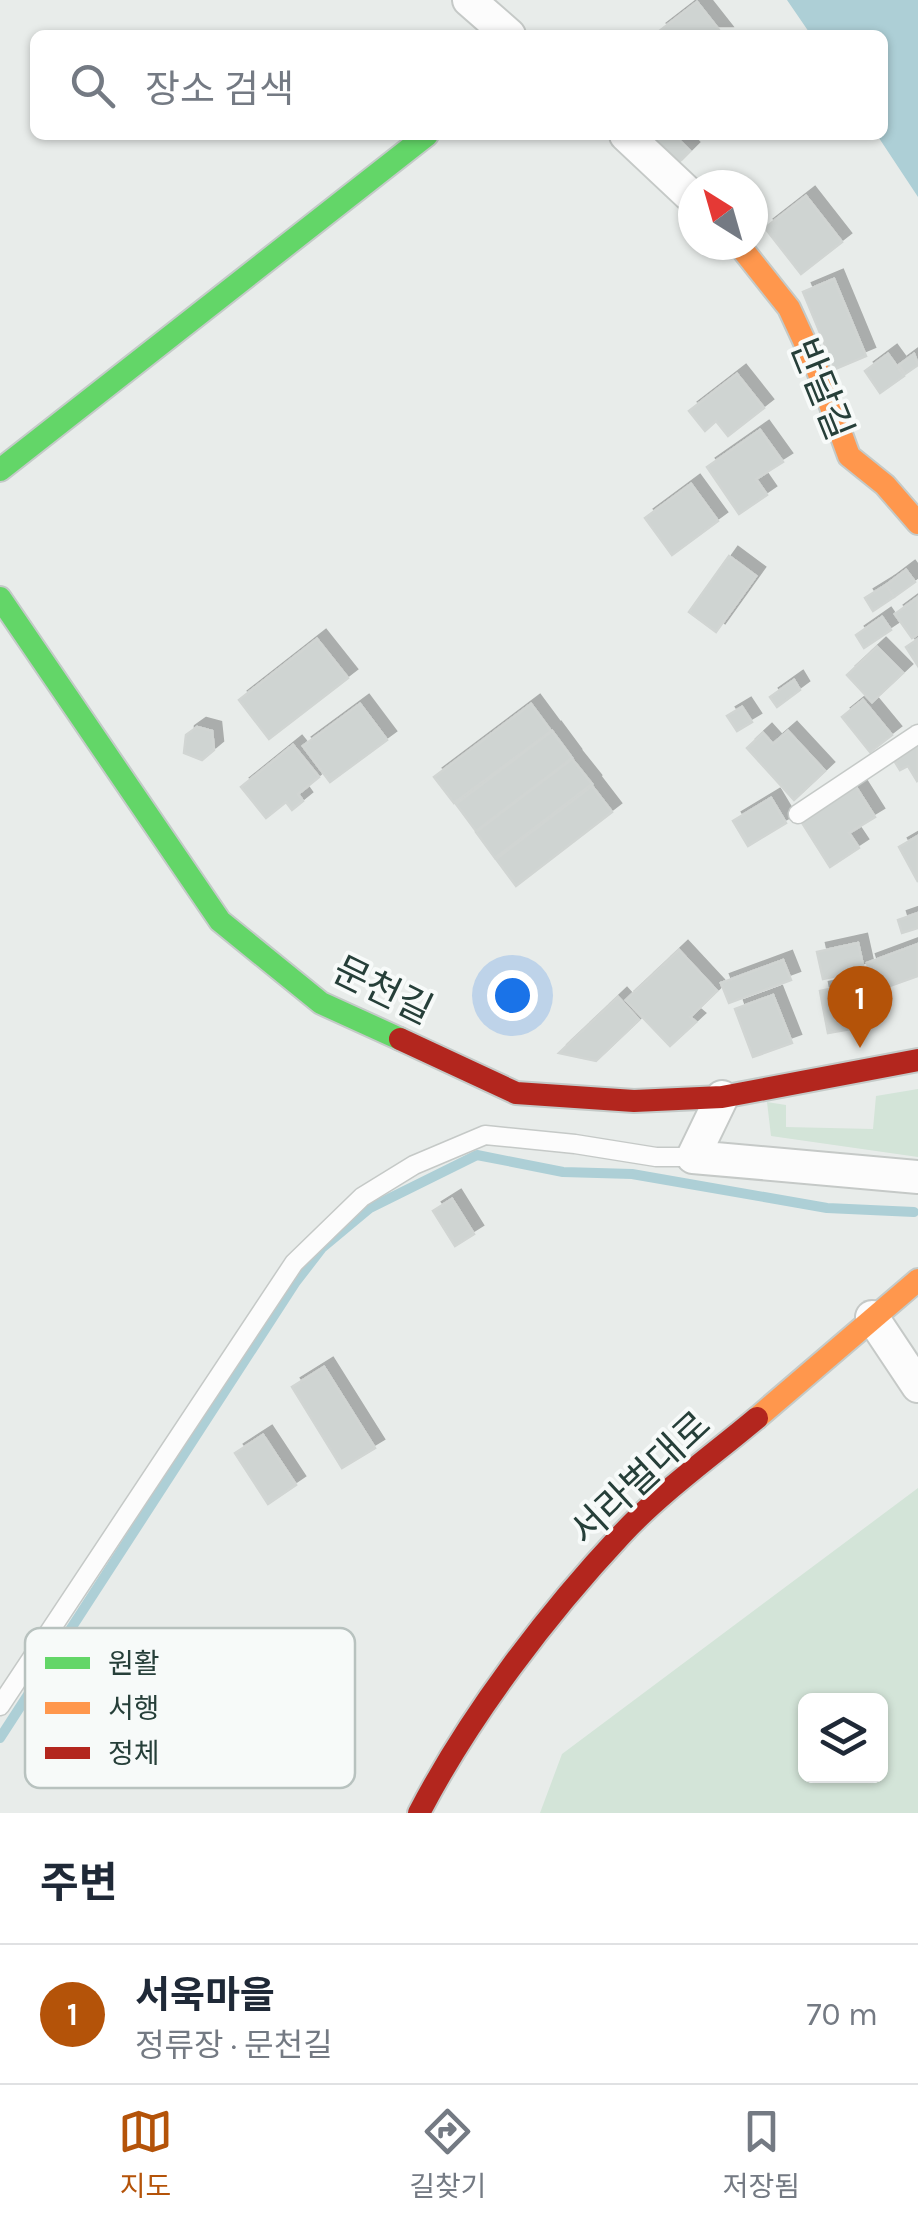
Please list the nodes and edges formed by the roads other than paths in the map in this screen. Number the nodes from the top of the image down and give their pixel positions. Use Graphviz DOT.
graph roads {
  1 [pos="469,0"];
  2 [pos="503,30"];
  3 [pos="421,140"];
  4 [pos="631,140"];
  5 [pos="678,184"];
  6 [pos="752,260"];
  7 [pos="0,470"];
  8 [pos="918,523"];
  9 [pos="0,598"];
  10 [pos="918,734"];
  11 [pos="798,814"];
  12 [pos="918,1060"];
  13 [pos="722,1097"];
  14 [pos="692,1156"];
  15 [pos="918,1177"];
  16 [pos="918,1280"];
  17 [pos="872,1317"];
  18 [pos="918,1386"];
  19 [pos="52,1628"];
  20 [pos="25,1668"];
  21 [pos="0,1706"];
  22 [pos="419,1813"];
  1 -- 2 [label="street"];
  3 -- 7 [label="street"];
  4 -- 5 [label="street"];
  6 -- 8 [label="street, 반달길"];
  9 -- 13 [label="street, 문천길"];
  10 -- 11 [label="lane"];
  12 -- 13 [label="street, 문천길"];
  13 -- 14 [label="street"];
  14 -- 15 [label="street"];
  14 -- 19 [label="lane"];
  16 -- 17 [label="street, 서라벌대로"];
  17 -- 18 [label="street"];
  17 -- 22 [label="street, 서라벌대로"];
  20 -- 21 [label="lane"];
}
